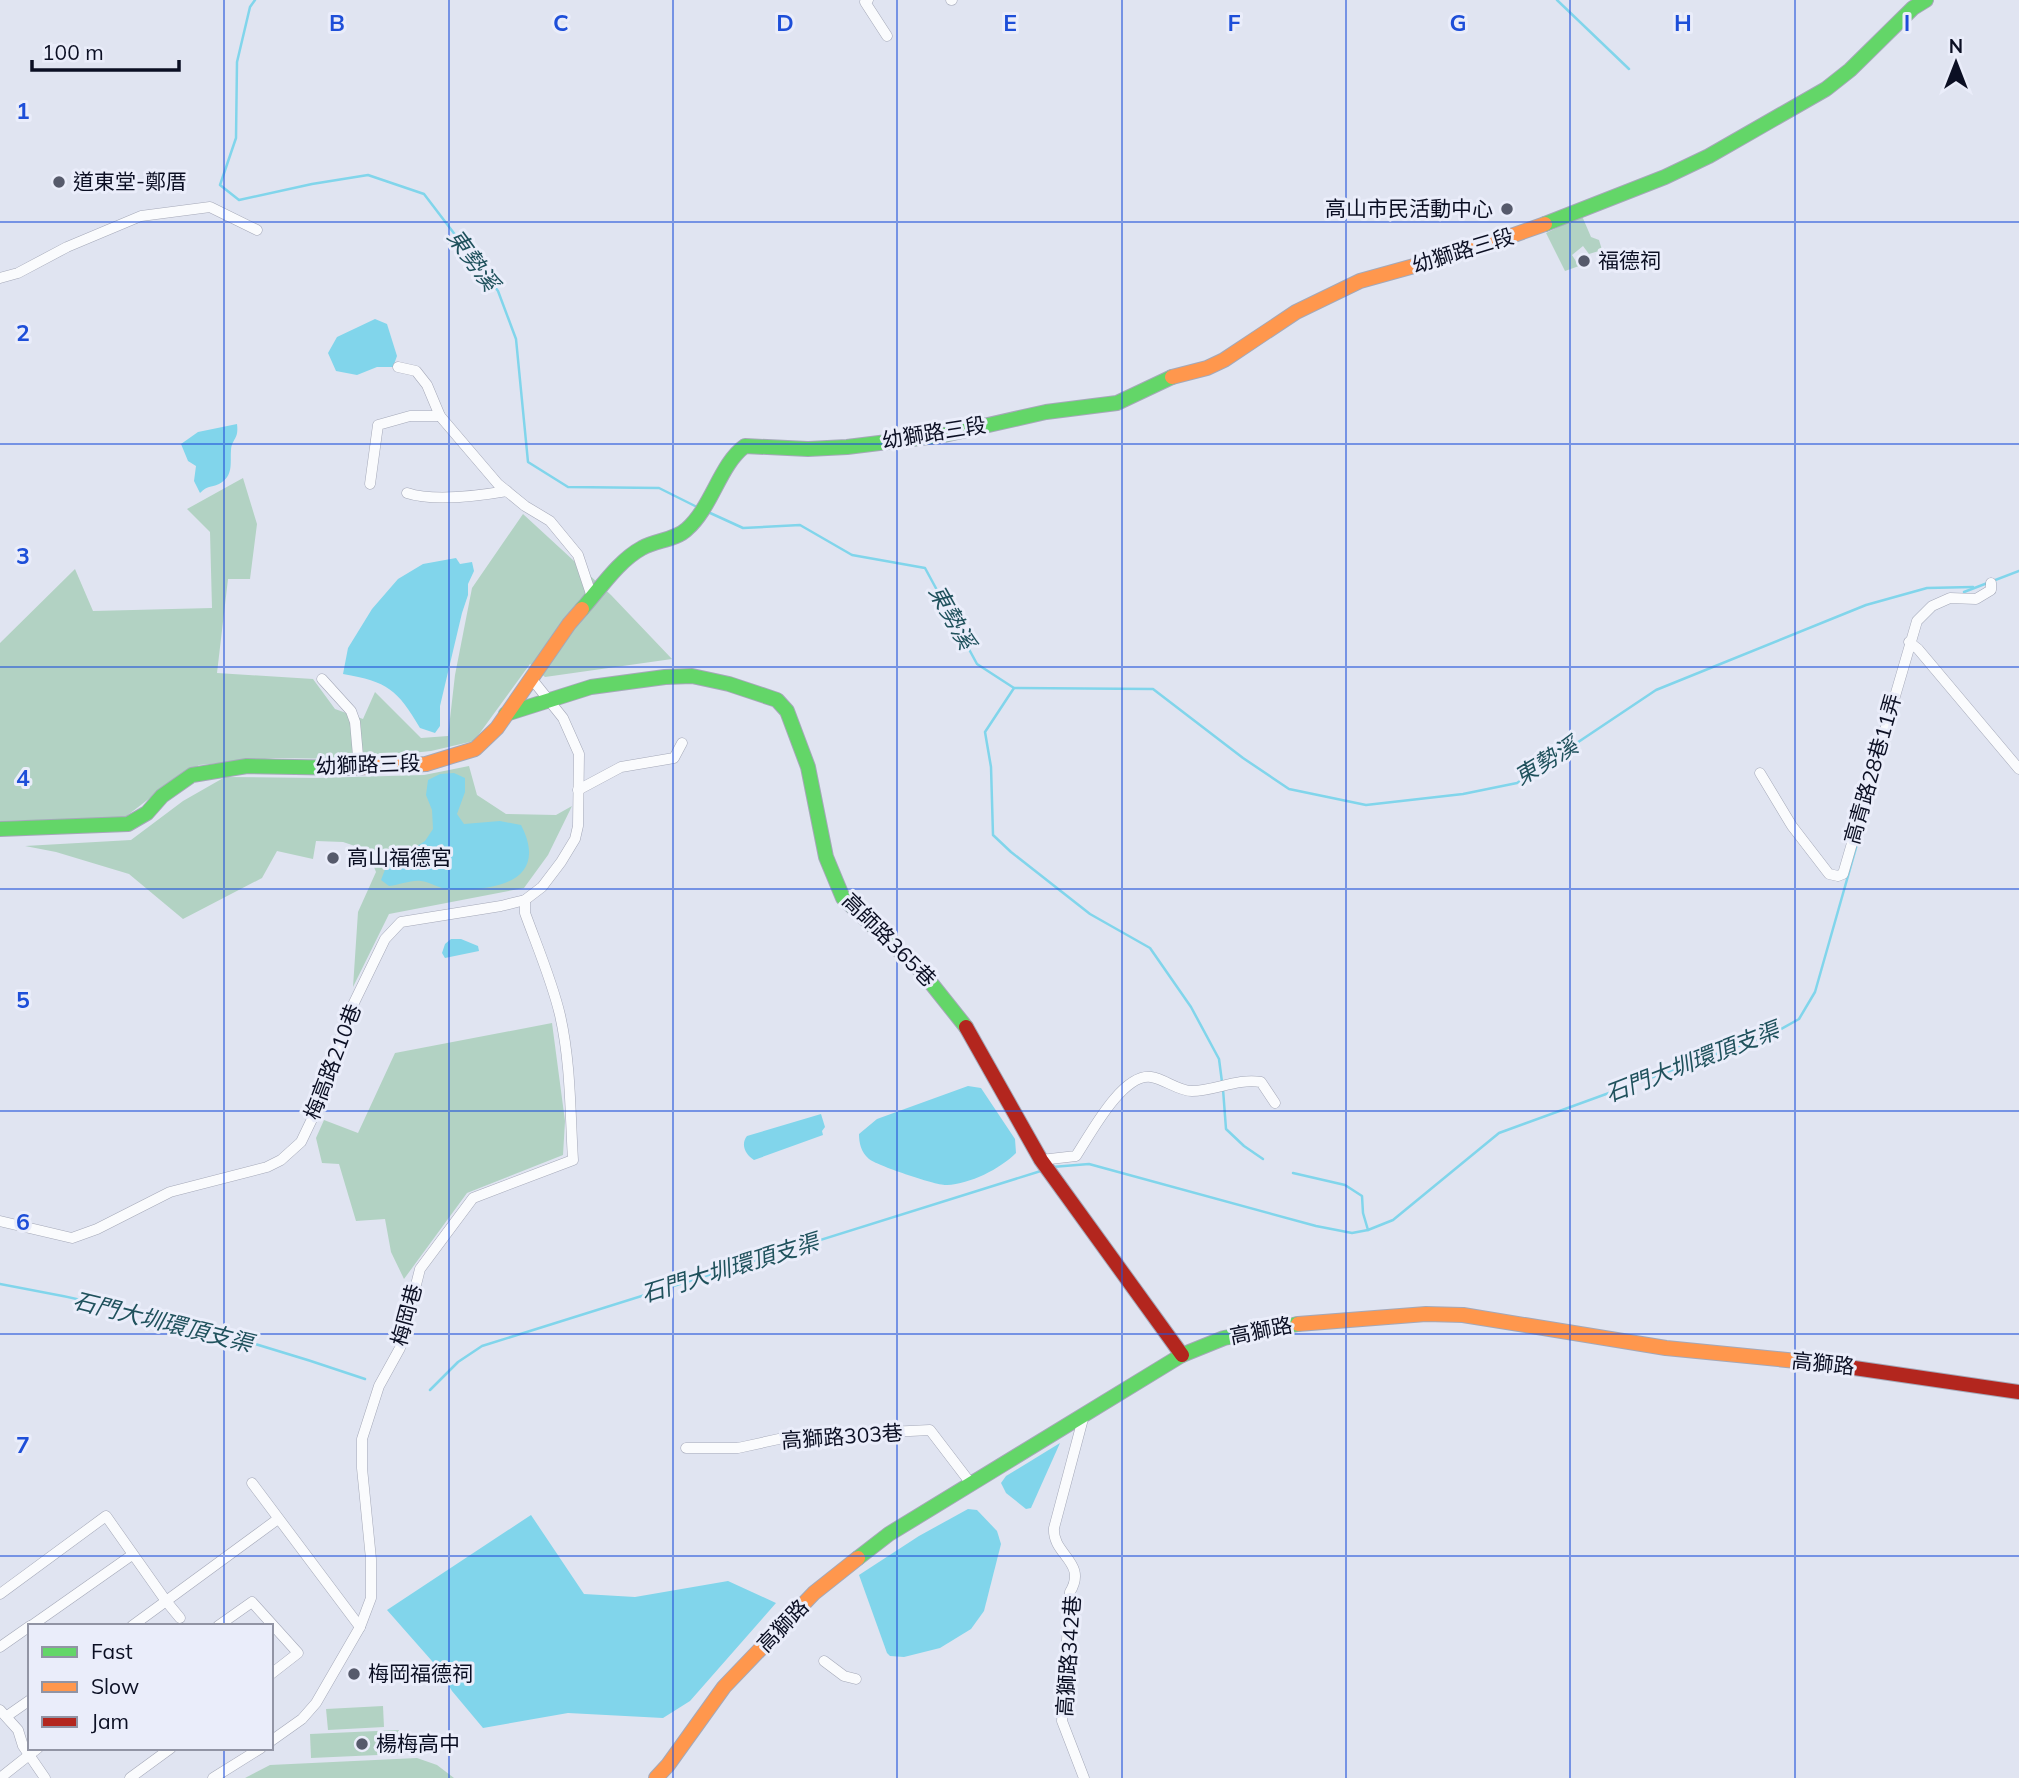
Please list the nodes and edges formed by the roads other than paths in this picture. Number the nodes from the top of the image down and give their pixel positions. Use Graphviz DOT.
graph roads {
  1 [pos="867,0"];
  2 [pos="1926,0"];
  3 [pos="887,36"];
  4 [pos="257,230"];
  5 [pos="0,278"];
  6 [pos="398,367"];
  7 [pos="440,415"];
  8 [pos="370,484"];
  9 [pos="507,491"];
  10 [pos="407,493"];
  11 [pos="1991,583"];
  12 [pos="592,597"];
  13 [pos="1909,642"];
  14 [pos="531,678"];
  15 [pos="322,679"];
  16 [pos="548,701"];
  17 [pos="506,714"];
  18 [pos="682,743"];
  19 [pos="359,767"];
  20 [pos="2019,769"];
  21 [pos="1760,774"];
  22 [pos="578,790"];
  23 [pos="0,829"];
  24 [pos="525,900"];
  25 [pos="1275,1102"];
  26 [pos="1041,1160"];
  27 [pos="0,1221"];
  28 [pos="1182,1355"];
  29 [pos="2019,1392"];
  30 [pos="1084,1415"];
  31 [pos="686,1448"];
  32 [pos="251,1483"];
  33 [pos="972,1485"];
  34 [pos="278,1519"];
  35 [pos="132,1555"];
  36 [pos="0,1594"];
  37 [pos="166,1601"];
  38 [pos="180,1618"];
  39 [pos="33,1624"];
  40 [pos="135,1624"];
  41 [pos="221,1624"];
  42 [pos="272,1624"];
  43 [pos="273,1625"];
  44 [pos="28,1627"];
  45 [pos="360,1627"];
  46 [pos="0,1647"];
  47 [pos="824,1661"];
  48 [pos="273,1672"];
  49 [pos="856,1679"];
  50 [pos="28,1701"];
  51 [pos="4,1713"];
  52 [pos="273,1740"];
  53 [pos="28,1748"];
  54 [pos="168,1750"];
  55 [pos="258,1750"];
  56 [pos="33,1751"];
  57 [pos="0,1778"];
  58 [pos="45,1778"];
  59 [pos="130,1778"];
  60 [pos="213,1778"];
  61 [pos="656,1778"];
  62 [pos="1084,1778"];
  1 -- 3 [label="street"];
  2 -- 12 [label="street, 幼獅路三段"];
  4 -- 5 [label="street"];
  6 -- 7 [label="street"];
  7 -- 8 [label="street"];
  7 -- 9 [label="street"];
  9 -- 10 [label="street"];
  9 -- 12 [label="street"];
  11 -- 13 [label="street, 高青路28巷11弄"];
  12 -- 14 [label="street, 幼獅路三段"];
  13 -- 20 [label="street"];
  13 -- 21 [label="street, 高青路28巷11弄"];
  14 -- 16 [label="street"];
  14 -- 17 [label="street, 幼獅路三段"];
  15 -- 19 [label="street"];
  16 -- 17 [label="street, 高師路365巷"];
  16 -- 22 [label="street"];
  16 -- 26 [label="street, 高師路365巷"];
  17 -- 19 [label="street, 幼獅路三段"];
  18 -- 22 [label="street"];
  19 -- 23 [label="street, 幼獅路三段"];
  22 -- 24 [label="street"];
  24 -- 27 [label="street, 梅高路210巷"];
  24 -- 45 [label="street, 梅岡巷"];
  25 -- 26 [label="street"];
  26 -- 28 [label="street, 高師路365巷"];
  28 -- 29 [label="street, 高獅路"];
  28 -- 30 [label="street, 高獅路"];
  30 -- 33 [label="street, 高獅路"];
  30 -- 62 [label="street, 高獅路342巷"];
  31 -- 33 [label="street, 高獅路303巷"];
  32 -- 34 [label="street"];
  33 -- 61 [label="street, 高獅路"];
  34 -- 37 [label="street"];
  34 -- 45 [label="street"];
  35 -- 36 [label="street"];
  35 -- 37 [label="street"];
  35 -- 39 [label="street"];
  37 -- 38 [label="street"];
  37 -- 40 [label="street"];
  41 -- 42 [label="street"];
  43 -- 48 [label="street"];
  44 -- 46 [label="street"];
  45 -- 52 [label="street, 梅岡巷"];
  47 -- 49 [label="street"];
  50 -- 51 [label="street"];
  51 -- 53 [label="street"];
  54 -- 59 [label="street"];
  55 -- 60 [label="street"];
  56 -- 57 [label="street"];
  56 -- 58 [label="street"];
}
